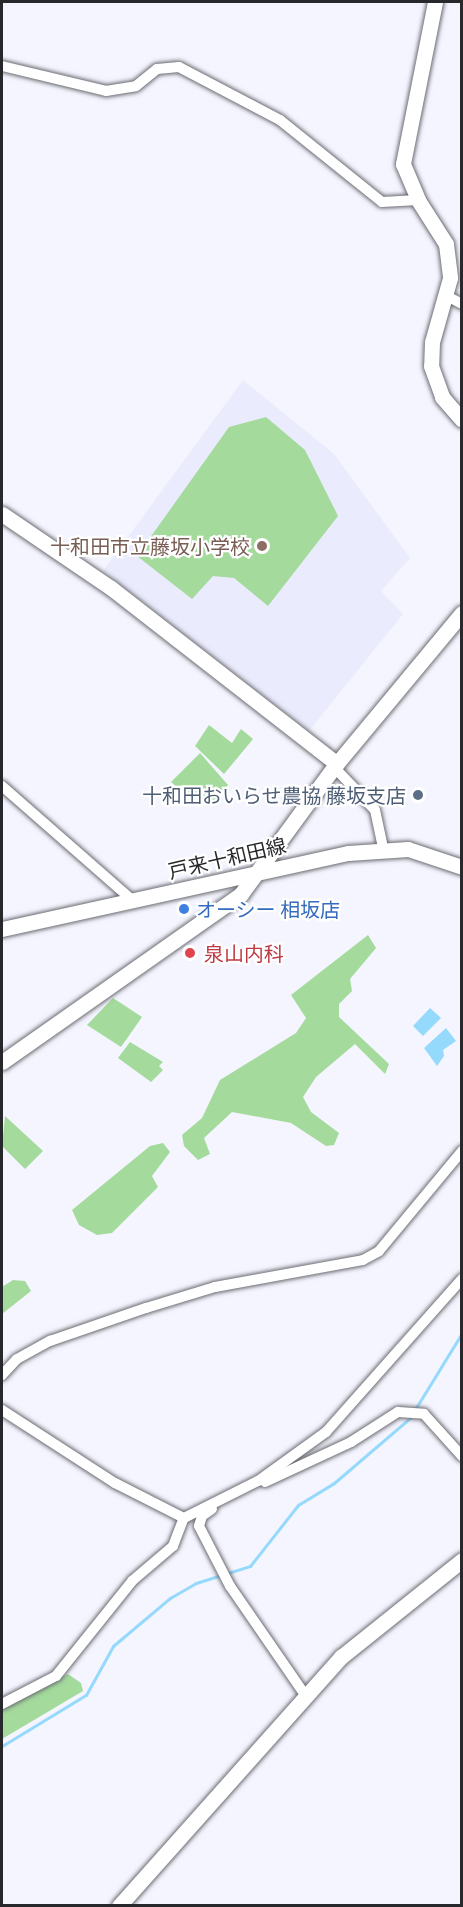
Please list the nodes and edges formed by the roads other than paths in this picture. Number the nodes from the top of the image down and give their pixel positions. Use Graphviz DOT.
graph roads {
  1 [pos="435,2"];
  2 [pos="2,66"];
  3 [pos="418,200"];
  4 [pos="447,296"];
  5 [pos="462,304"];
  6 [pos="462,420"];
  7 [pos="2,514"];
  8 [pos="462,613"];
  9 [pos="335,766"];
  10 [pos="2,786"];
  11 [pos="383,849"];
  12 [pos="462,867"];
  13 [pos="259,872"];
  14 [pos="132,900"];
  15 [pos="2,929"];
  16 [pos="2,1062"];
  17 [pos="462,1151"];
  18 [pos="462,1279"];
  19 [pos="2,1375"];
  20 [pos="2,1410"];
  21 [pos="462,1456"];
  22 [pos="253,1483"];
  23 [pos="223,1499"];
  24 [pos="184,1518"];
  25 [pos="462,1560"];
  26 [pos="306,1696"];
  27 [pos="2,1704"];
  28 [pos="119,1905"];
  1 -- 3 [label="street"];
  2 -- 3 [label="street"];
  3 -- 4 [label="street"];
  4 -- 5 [label="street"];
  4 -- 6 [label="street"];
  7 -- 9 [label="street"];
  8 -- 9 [label="street"];
  9 -- 11 [label="street"];
  9 -- 13 [label="street"];
  10 -- 14 [label="street"];
  11 -- 12 [label="street, 戸来十和田線"];
  11 -- 13 [label="street, 戸来十和田線"];
  13 -- 14 [label="street, 戸来十和田線"];
  13 -- 16 [label="street"];
  14 -- 15 [label="street, 戸来十和田線"];
  17 -- 19 [label="street"];
  18 -- 22 [label="street"];
  20 -- 24 [label="street"];
  21 -- 22 [label="street"];
  22 -- 23 [label="street"];
  23 -- 24 [label="street"];
  23 -- 26 [label="street"];
  24 -- 27 [label="street"];
  25 -- 26 [label="street"];
  26 -- 28 [label="street"];
}
